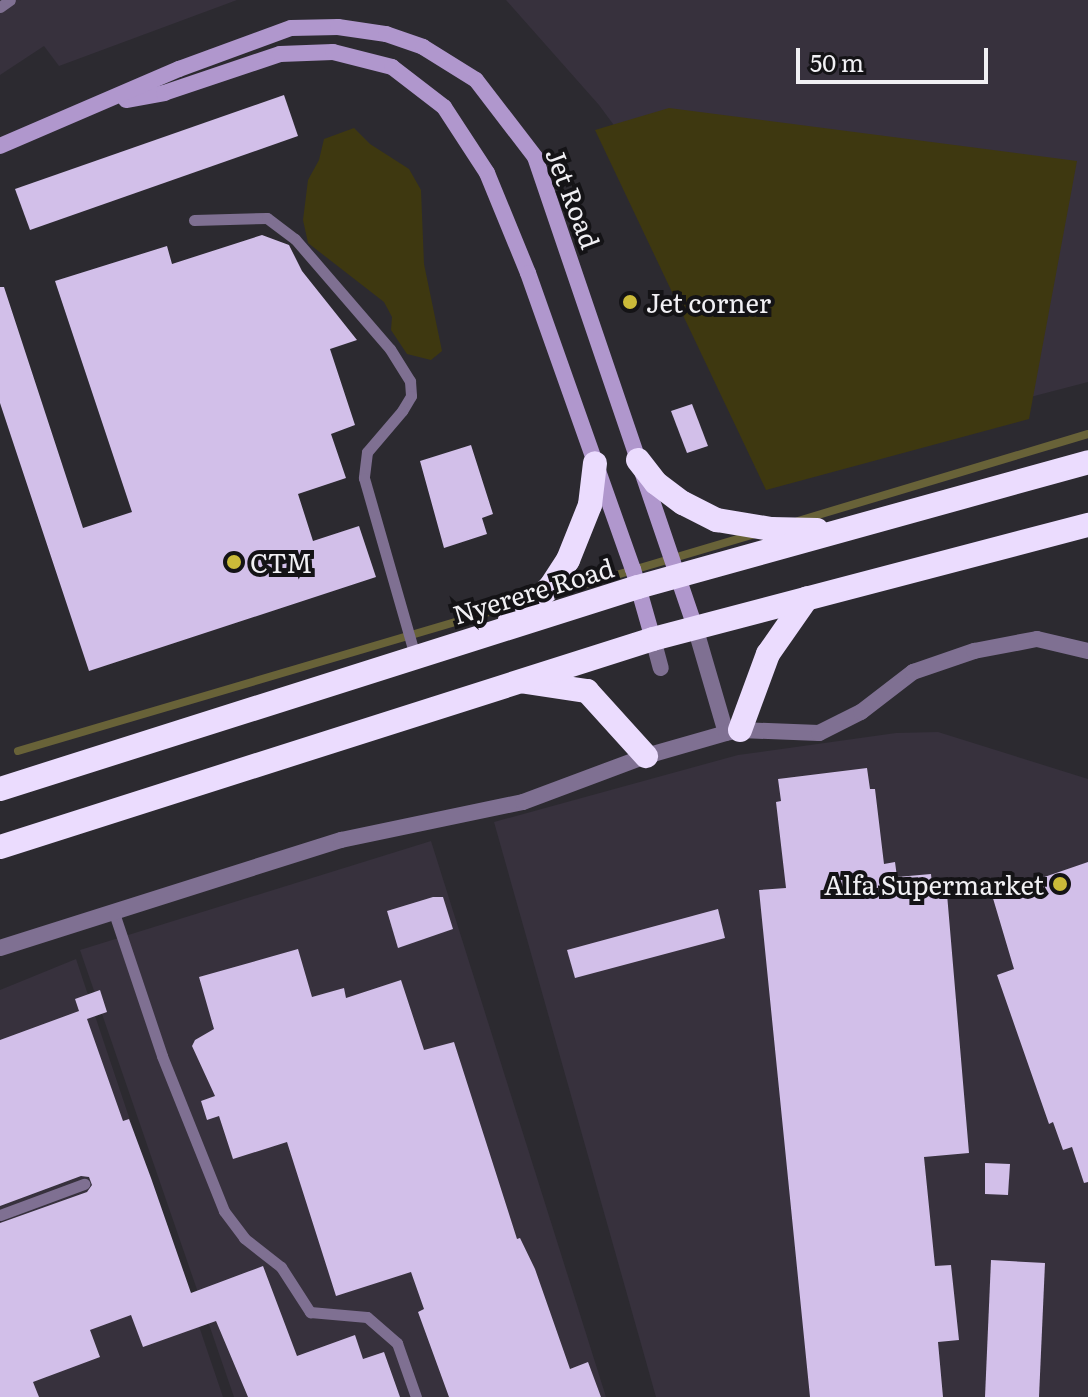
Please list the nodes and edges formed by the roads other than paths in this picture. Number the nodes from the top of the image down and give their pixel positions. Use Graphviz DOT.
graph roads {
  1 [pos="10,0"];
  2 [pos="0,7"];
  3 [pos="97,105"];
  4 [pos="0,146"];
  5 [pos="194,220"];
  6 [pos="638,460"];
  7 [pos="1088,462"];
  8 [pos="595,463"];
  9 [pos="1088,525"];
  10 [pos="849,529"];
  11 [pos="678,577"];
  12 [pos="638,587"];
  13 [pos="807,598"];
  14 [pos="695,627"];
  15 [pos="484,634"];
  16 [pos="653,639"];
  17 [pos="1088,651"];
  18 [pos="415,656"];
  19 [pos="661,668"];
  20 [pos="518,681"];
  21 [pos="733,732"];
  22 [pos="646,756"];
  23 [pos="3,783"];
  24 [pos="0,847"];
  25 [pos="113,910"];
  26 [pos="0,948"];
  27 [pos="84,1184"];
  28 [pos="0,1215"];
  29 [pos="416,1397"];
  1 -- 2 [label="lane"];
  3 -- 4 [label="main road, Jet Road"];
  3 -- 6 [label="main road, Jet Road"];
  3 -- 8 [label="main road, Jet Road"];
  5 -- 18 [label="lane"];
  6 -- 10 [label="highway"];
  6 -- 11 [label="main road, Jet Road"];
  7 -- 10 [label="highway, Nyerere Road"];
  8 -- 12 [label="main road, Jet Road"];
  8 -- 15 [label="highway"];
  9 -- 13 [label="highway"];
  10 -- 11 [label="highway, Nyerere Road"];
  11 -- 12 [label="highway, Nyerere Road"];
  11 -- 14 [label="main road, Jet Road"];
  12 -- 15 [label="highway, Nyerere Road"];
  12 -- 16 [label="main road, Jet Road"];
  13 -- 14 [label="highway"];
  13 -- 21 [label="highway"];
  14 -- 16 [label="highway"];
  14 -- 21 [label="street, Jet Road"];
  15 -- 18 [label="highway, Nyerere Road"];
  16 -- 19 [label="street, Jet Road"];
  16 -- 20 [label="highway"];
  17 -- 21 [label="street"];
  18 -- 23 [label="highway, Nyerere Road"];
  20 -- 22 [label="highway"];
  20 -- 24 [label="highway"];
  21 -- 22 [label="street"];
  22 -- 25 [label="street"];
  25 -- 26 [label="street"];
  25 -- 29 [label="lane"];
  27 -- 28 [label="lane"];
}
